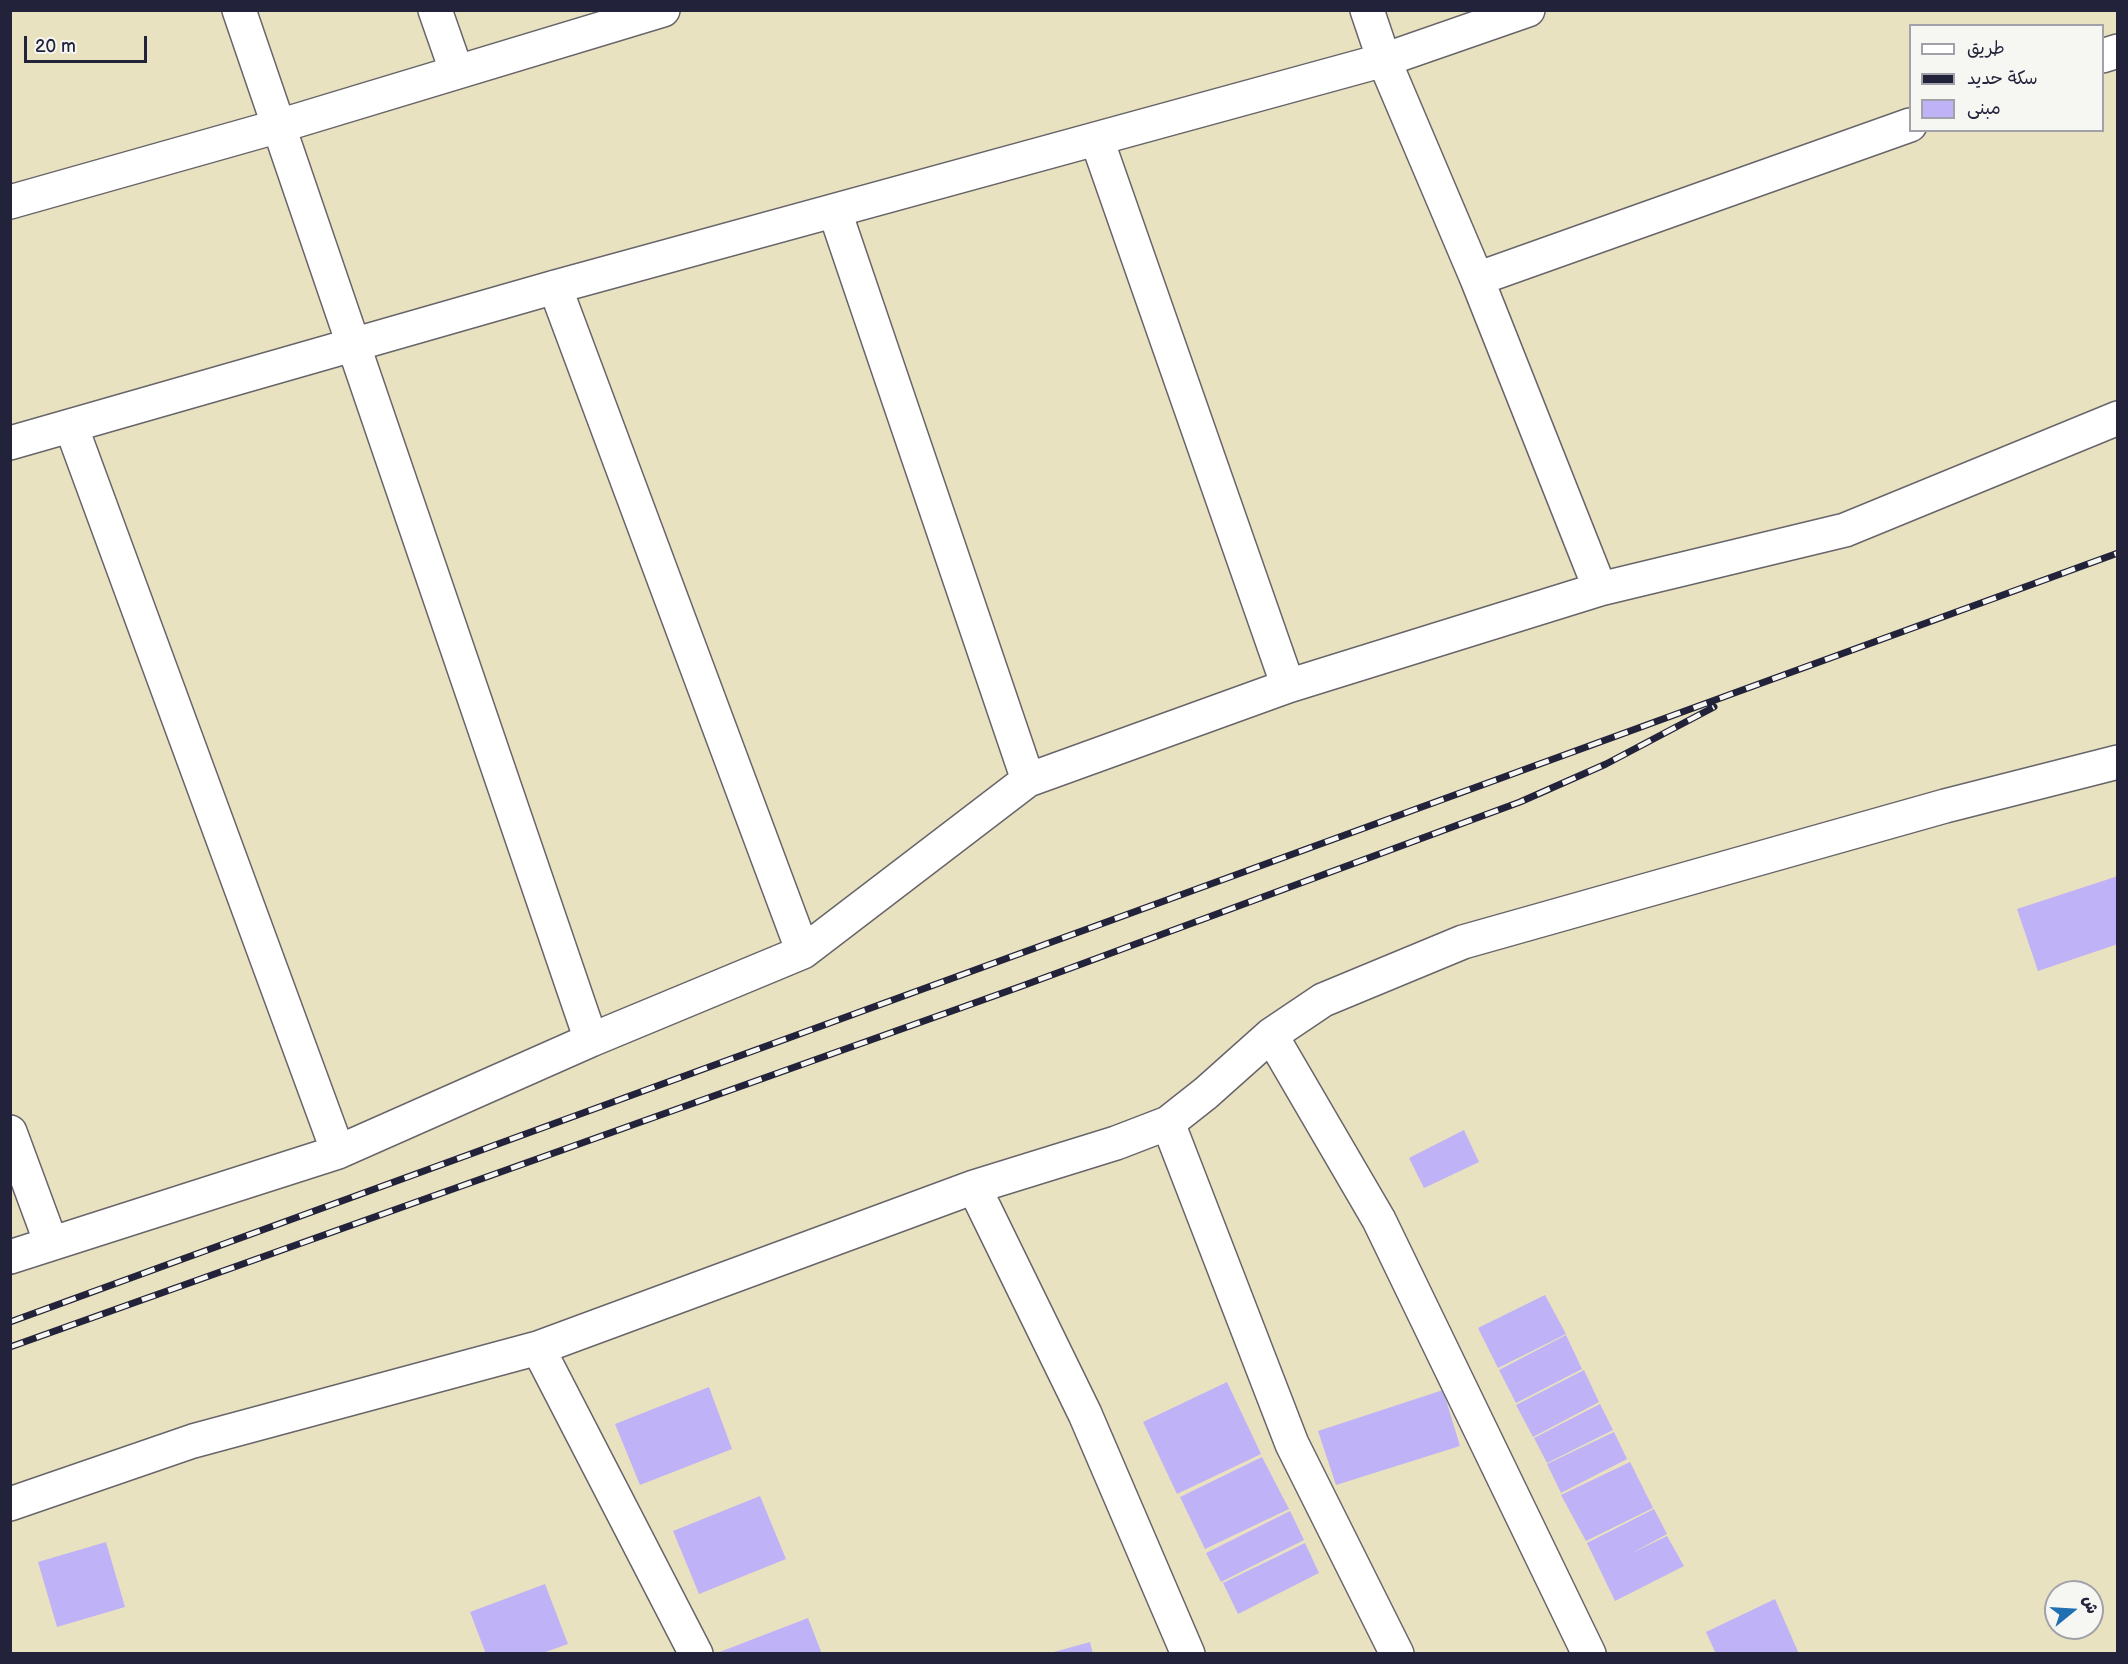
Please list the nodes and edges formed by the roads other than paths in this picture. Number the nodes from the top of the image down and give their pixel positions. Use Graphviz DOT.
graph roads {
  1 [pos="239,10"];
  2 [pos="435,10"];
  3 [pos="663,10"];
  4 [pos="1367,10"];
  5 [pos="1528,10"];
  6 [pos="1384,60"];
  7 [pos="456,70"];
  8 [pos="279,126"];
  9 [pos="1909,127"];
  10 [pos="1097,140"];
  11 [pos="10,202"];
  12 [pos="835,212"];
  13 [pos="1477,279"];
  14 [pos="555,287"];
  15 [pos="355,344"];
  16 [pos="2118,418"];
  17 [pos="71,426"];
  18 [pos="10,443"];
  19 [pos="1600,590"];
  20 [pos="1288,686"];
  21 [pos="2118,762"];
  22 [pos="1028,780"];
  23 [pos="803,952"];
  24 [pos="1271,1035"];
  25 [pos="591,1040"];
  26 [pos="1168,1123"];
  27 [pos="10,1132"];
  28 [pos="338,1152"];
  29 [pos="974,1187"];
  30 [pos="51,1243"];
  31 [pos="10,1257"];
  32 [pos="538,1348"];
  33 [pos="10,1504"];
  34 [pos="696,1653"];
  35 [pos="1188,1653"];
  36 [pos="1397,1653"];
  37 [pos="1589,1653"];
  1 -- 8 [label="street"];
  2 -- 7 [label="street"];
  3 -- 7 [label="street"];
  4 -- 6 [label="street"];
  5 -- 6 [label="street"];
  6 -- 10 [label="street"];
  6 -- 13 [label="street"];
  7 -- 8 [label="street"];
  8 -- 11 [label="street"];
  8 -- 15 [label="street"];
  9 -- 13 [label="street"];
  10 -- 12 [label="street"];
  10 -- 20 [label="street"];
  12 -- 14 [label="street"];
  12 -- 22 [label="street"];
  13 -- 19 [label="street"];
  14 -- 15 [label="street"];
  14 -- 23 [label="street"];
  15 -- 17 [label="street"];
  15 -- 25 [label="street"];
  16 -- 19 [label="street"];
  17 -- 18 [label="street"];
  17 -- 28 [label="street"];
  19 -- 20 [label="street"];
  20 -- 22 [label="street"];
  21 -- 24 [label="street"];
  22 -- 23 [label="street"];
  23 -- 25 [label="street"];
  24 -- 26 [label="street"];
  24 -- 37 [label="street"];
  25 -- 28 [label="street"];
  26 -- 29 [label="street"];
  26 -- 36 [label="street"];
  27 -- 30 [label="street"];
  28 -- 30 [label="street"];
  29 -- 32 [label="street"];
  29 -- 35 [label="street"];
  30 -- 31 [label="street"];
  32 -- 33 [label="street"];
  32 -- 34 [label="street"];
}
